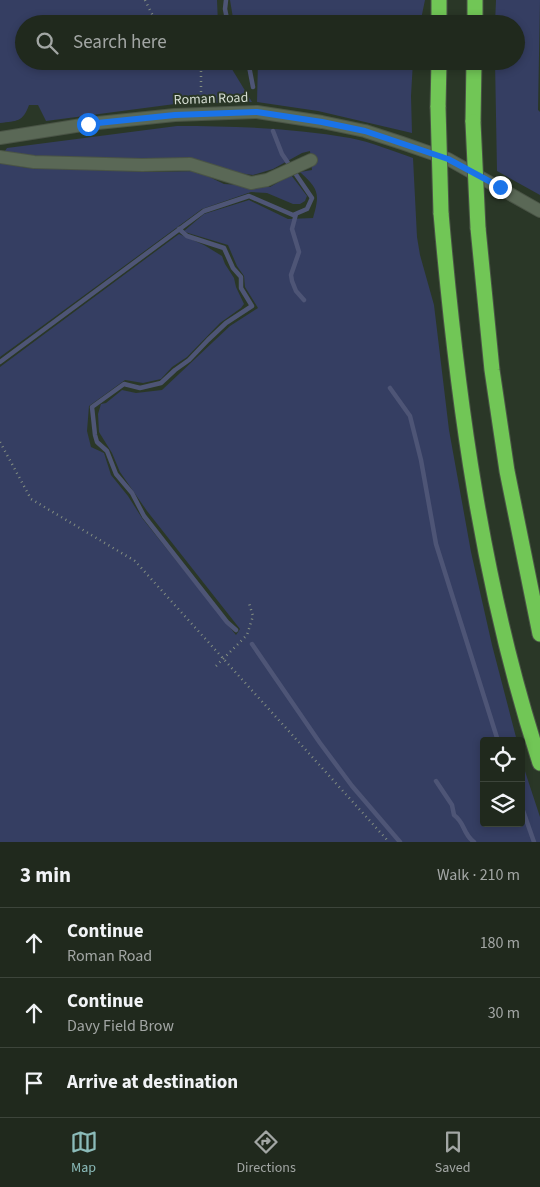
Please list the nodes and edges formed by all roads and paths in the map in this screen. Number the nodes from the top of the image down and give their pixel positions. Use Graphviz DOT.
graph roads {
  1 [pos="145,0"];
  2 [pos="439,0"];
  3 [pos="475,0"];
  4 [pos="152,15"];
  5 [pos="439,15"];
  6 [pos="475,15"];
  7 [pos="201,70"];
  8 [pos="438,70"];
  9 [pos="474,70"];
  10 [pos="201,114"];
  11 [pos="0,138"];
  12 [pos="0,157"];
  13 [pos="311,160"];
  14 [pos="540,211"];
  15 [pos="0,442"];
  16 [pos="249,603"];
  17 [pos="540,634"];
  18 [pos="216,666"];
  19 [pos="540,763"];
  20 [pos="389,842"];
  1 -- 4 [label="path"];
  2 -- 5 [label="highway"];
  3 -- 6 [label="highway"];
  7 -- 10 [label="path"];
  8 -- 19 [label="highway, bridge"];
  9 -- 17 [label="highway, bridge"];
  10 -- 11 [label="street, Roman Road"];
  10 -- 14 [label="street, Roman Road"];
  12 -- 13 [label="street"];
  15 -- 20 [label="path"];
  16 -- 18 [label="path"];
}
